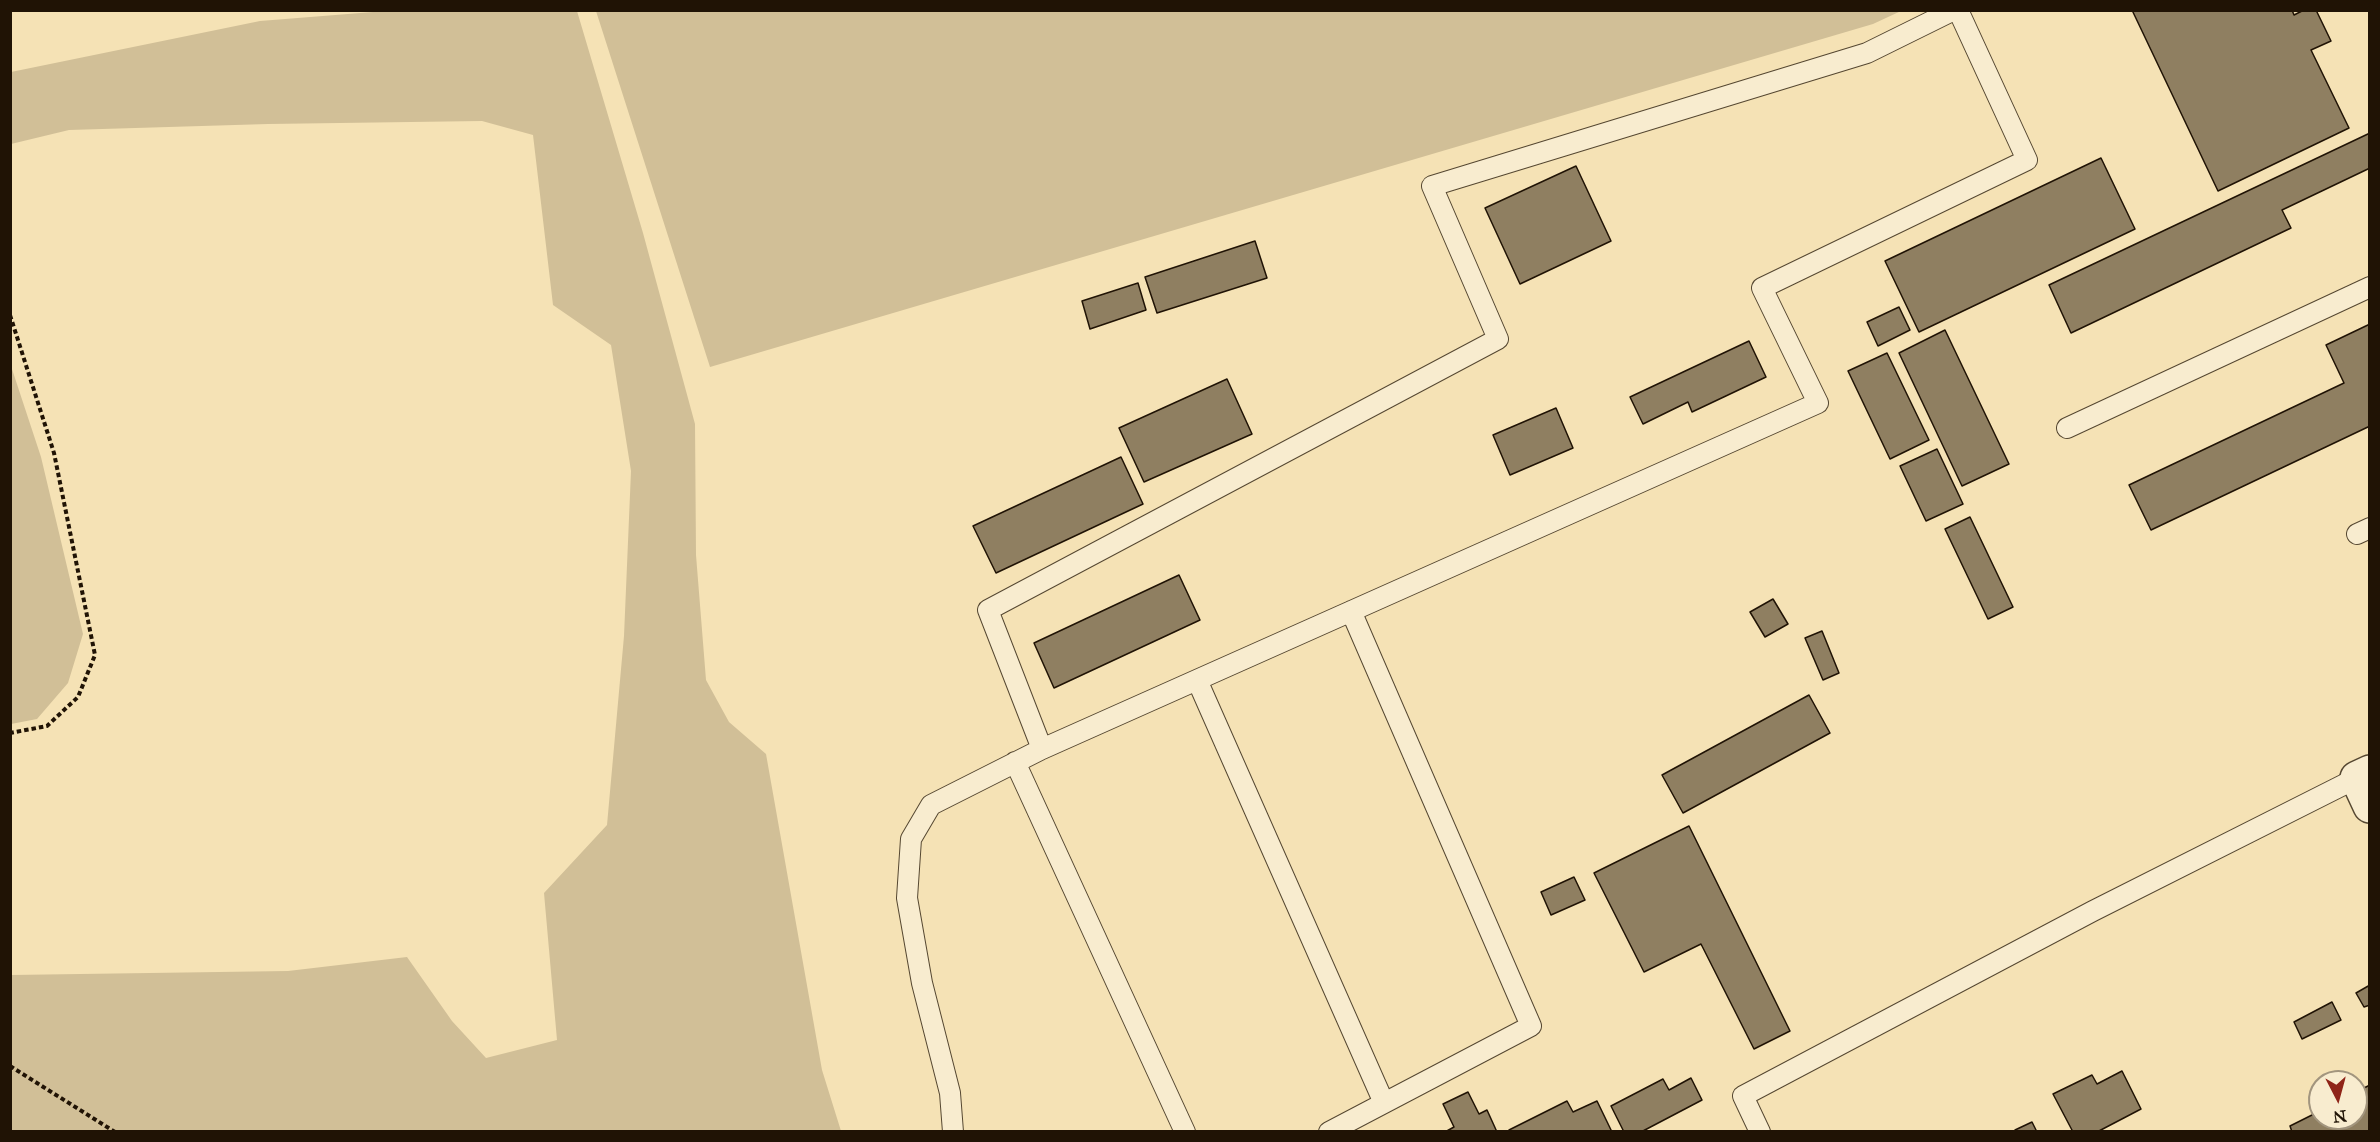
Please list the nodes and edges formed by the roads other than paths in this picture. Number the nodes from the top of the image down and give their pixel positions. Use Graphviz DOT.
graph roads {
  1 [pos="1956,10"];
  2 [pos="2370,287"];
  3 [pos="2067,428"];
  4 [pos="1351,611"];
  5 [pos="1197,680"];
  6 [pos="1042,749"];
  7 [pos="1015,762"];
  8 [pos="2365,785"];
  9 [pos="1384,1103"];
  10 [pos="953,1131"];
  11 [pos="1185,1131"];
  12 [pos="1329,1131"];
  13 [pos="1760,1131"];
  1 -- 4 [label="lane"];
  1 -- 6 [label="lane"];
  2 -- 3 [label="lane"];
  4 -- 5 [label="lane"];
  4 -- 9 [label="lane"];
  5 -- 6 [label="lane"];
  5 -- 9 [label="lane"];
  6 -- 7 [label="lane"];
  7 -- 10 [label="lane"];
  7 -- 11 [label="lane"];
  8 -- 13 [label="lane"];
  9 -- 12 [label="lane"];
}
